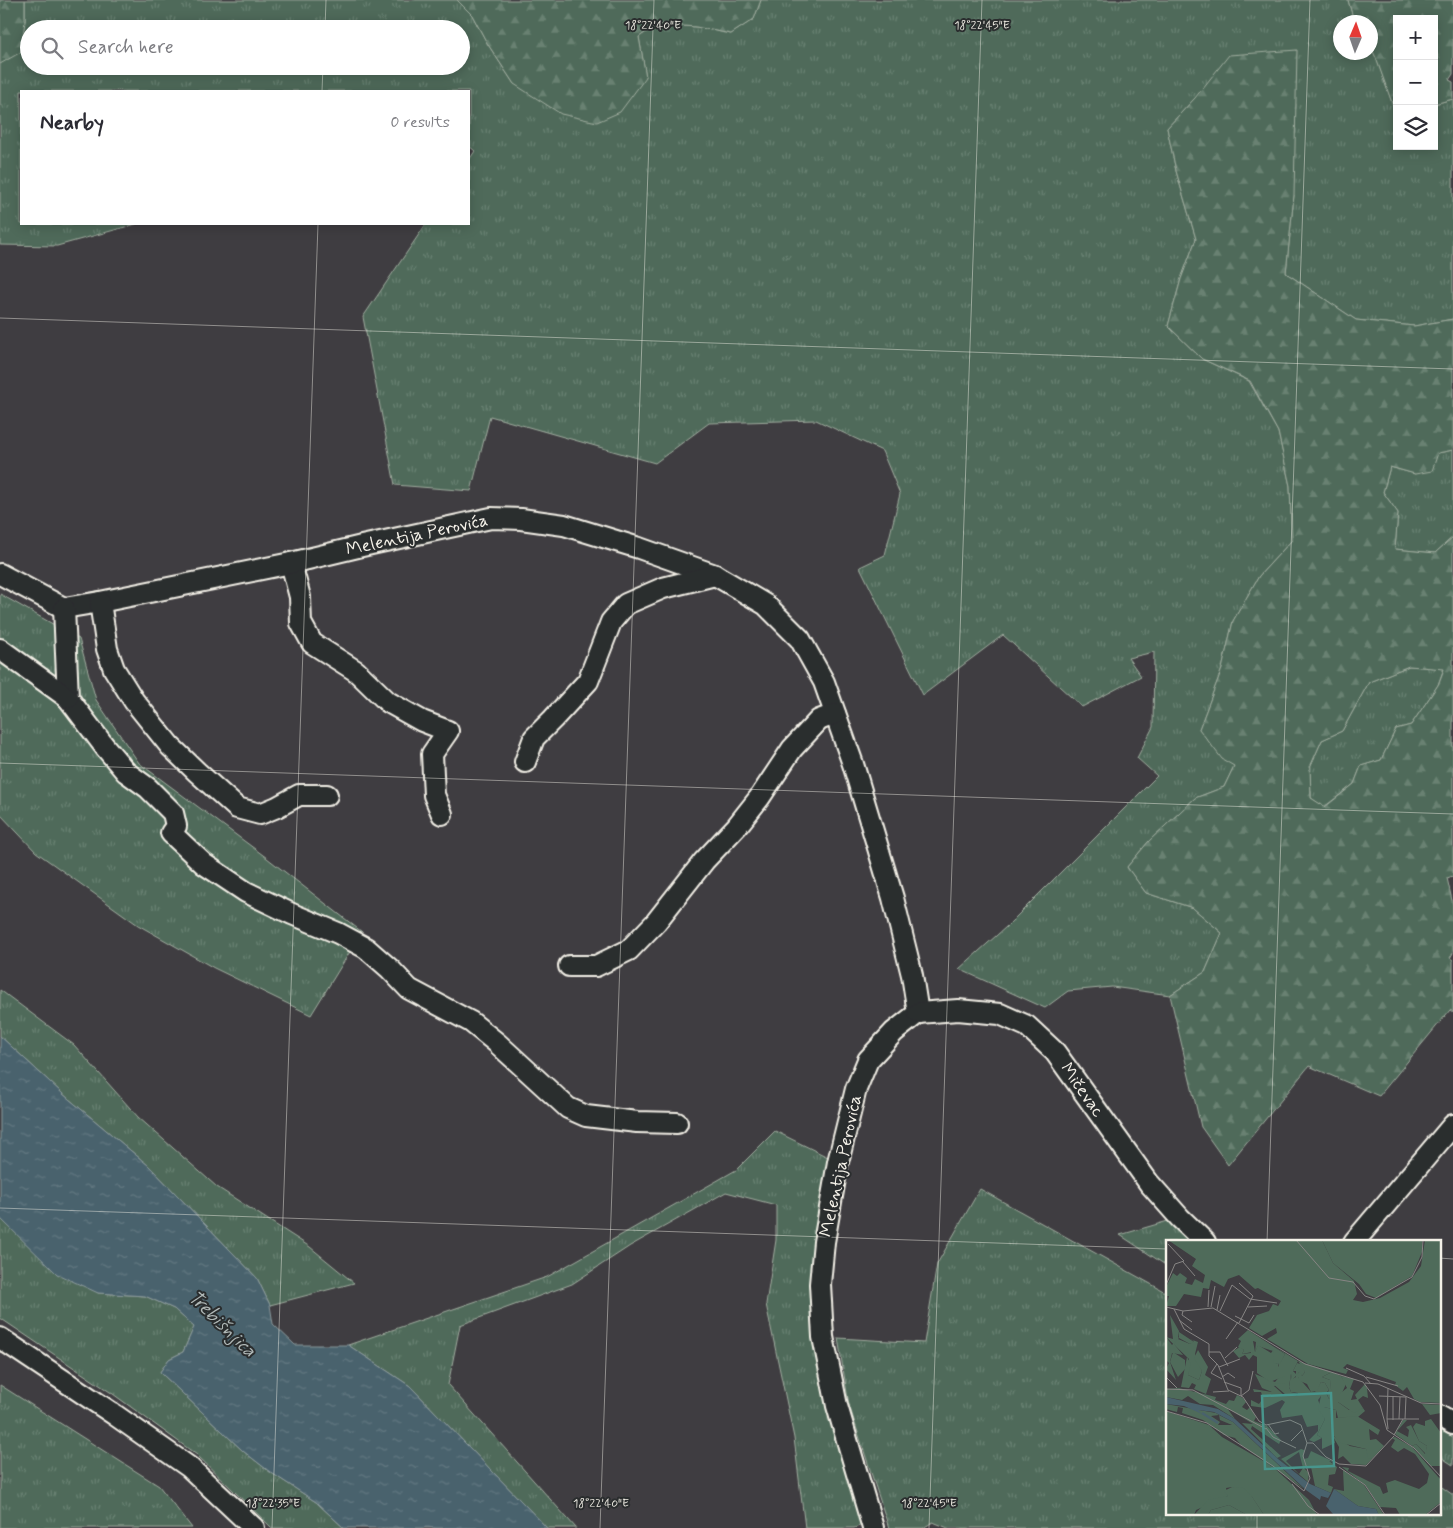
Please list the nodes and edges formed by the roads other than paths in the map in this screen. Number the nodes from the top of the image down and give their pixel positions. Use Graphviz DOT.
graph roads {
  1 [pos="291,563"];
  2 [pos="0,574"];
  3 [pos="716,575"];
  4 [pos="100,602"];
  5 [pos="64,608"];
  6 [pos="0,649"];
  7 [pos="68,698"];
  8 [pos="835,714"];
  9 [pos="525,762"];
  10 [pos="327,795"];
  11 [pos="442,814"];
  12 [pos="569,966"];
  13 [pos="918,1013"];
  14 [pos="676,1123"];
  15 [pos="1453,1126"];
  16 [pos="1203,1240"];
  17 [pos="1356,1240"];
  18 [pos="0,1338"];
  19 [pos="1440,1417"];
  20 [pos="1453,1424"];
  21 [pos="254,1528"];
  22 [pos="873,1528"];
  1 -- 3 [label="street, Melentija Perovića"];
  1 -- 4 [label="street, Melentija Perovića"];
  1 -- 11 [label="street"];
  2 -- 5 [label="street"];
  3 -- 8 [label="street, Melentija Perovića"];
  3 -- 9 [label="street"];
  4 -- 5 [label="street, Melentija Perovića"];
  4 -- 10 [label="street"];
  5 -- 7 [label="street"];
  6 -- 7 [label="street"];
  7 -- 14 [label="street"];
  8 -- 12 [label="street"];
  8 -- 13 [label="street, Melentija Perovića"];
  13 -- 16 [label="street, Mičevac"];
  13 -- 22 [label="street, Melentija Perovića"];
  15 -- 17 [label="street"];
  18 -- 21 [label="street"];
  19 -- 20 [label="street"];
}
